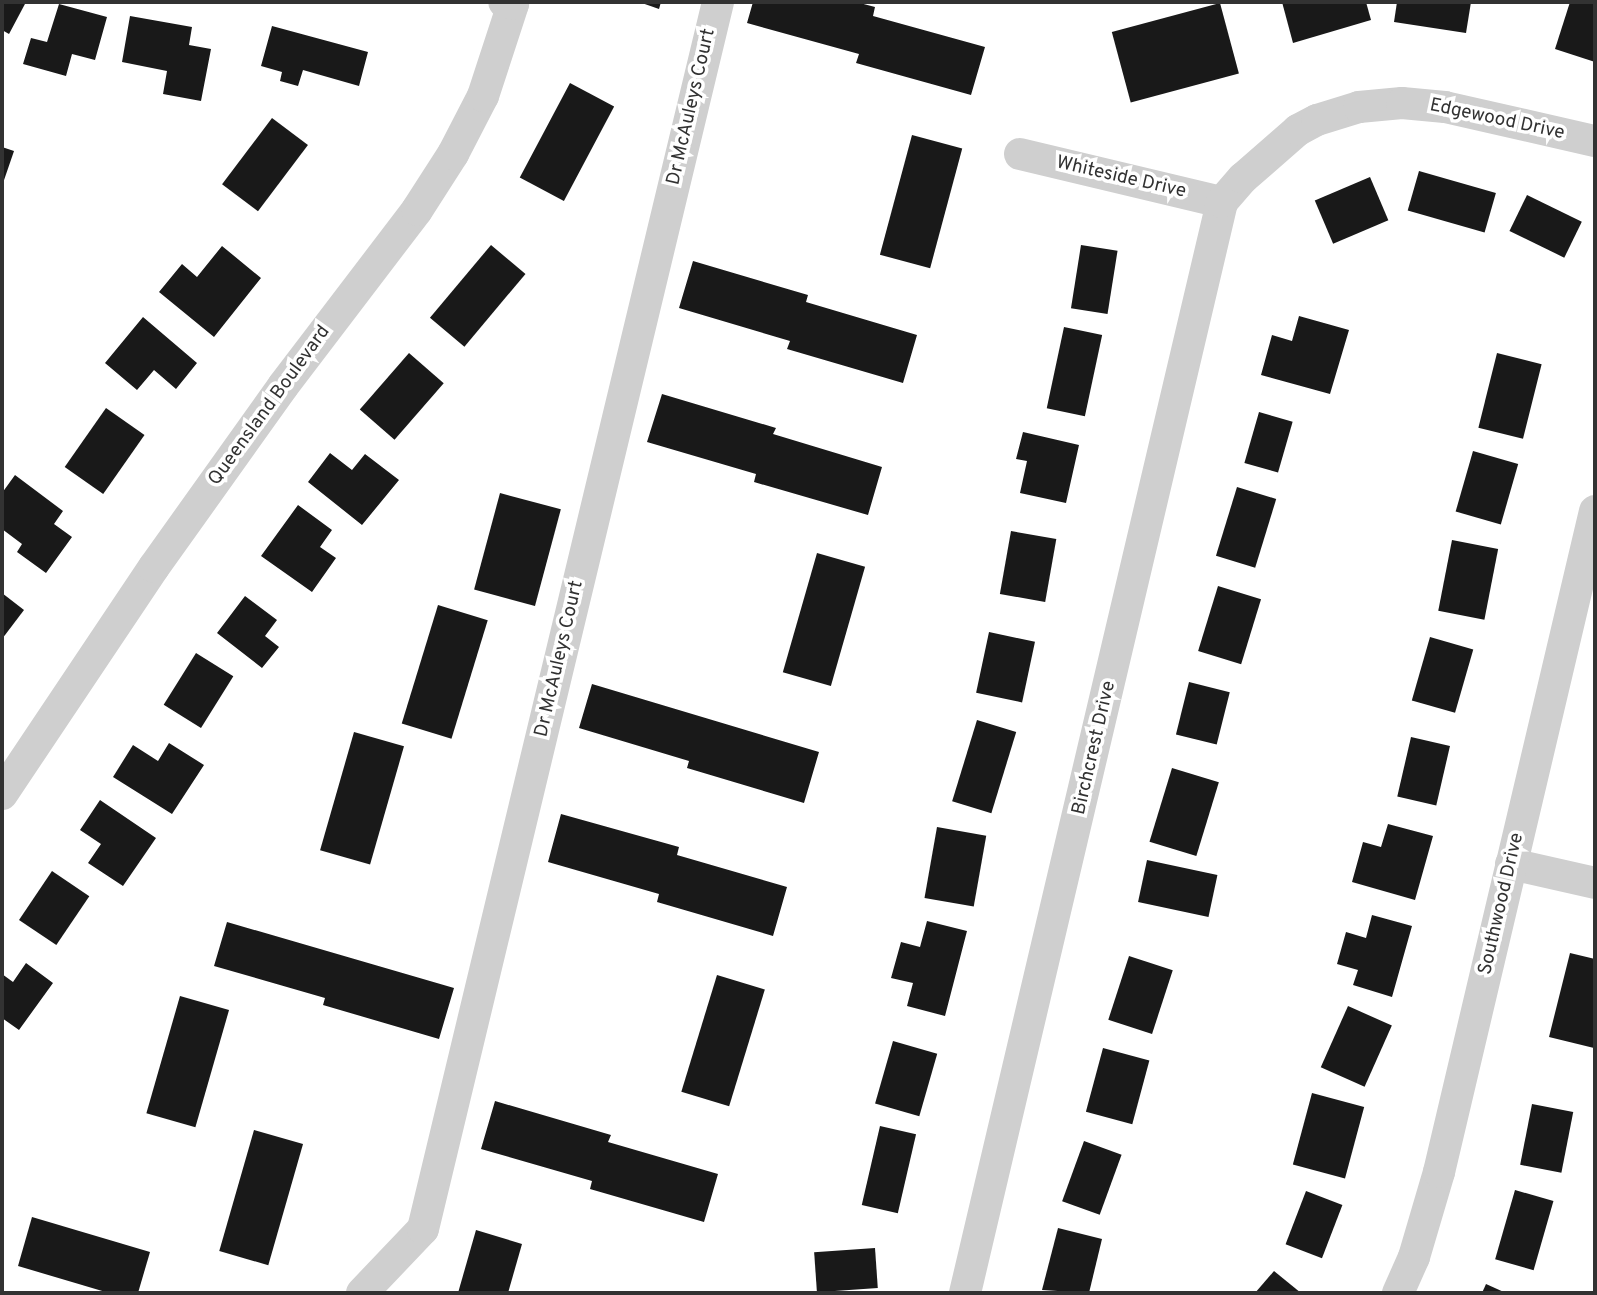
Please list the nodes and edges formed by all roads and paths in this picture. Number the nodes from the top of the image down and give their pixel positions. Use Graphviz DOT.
graph roads {
  1 [pos="718,2"];
  2 [pos="508,3"];
  3 [pos="1595,141"];
  4 [pos="1020,154"];
  5 [pos="1222,201"];
  6 [pos="1595,511"];
  7 [pos="6,777"];
  8 [pos="1511,864"];
  9 [pos="1595,883"];
  10 [pos="362,1293"];
  11 [pos="965,1293"];
  12 [pos="1398,1293"];
  1 -- 10 [label="street, Dr McAuleys Court"];
  2 -- 7 [label="street, Queensland Boulevard"];
  3 -- 5 [label="street, Edgewood Drive"];
  4 -- 5 [label="street, Whiteside Drive"];
  5 -- 11 [label="street, Birchcrest Drive"];
  6 -- 8 [label="street, Southwood Drive"];
  8 -- 9 [label="street"];
  8 -- 12 [label="street, Southwood Drive"];
}
